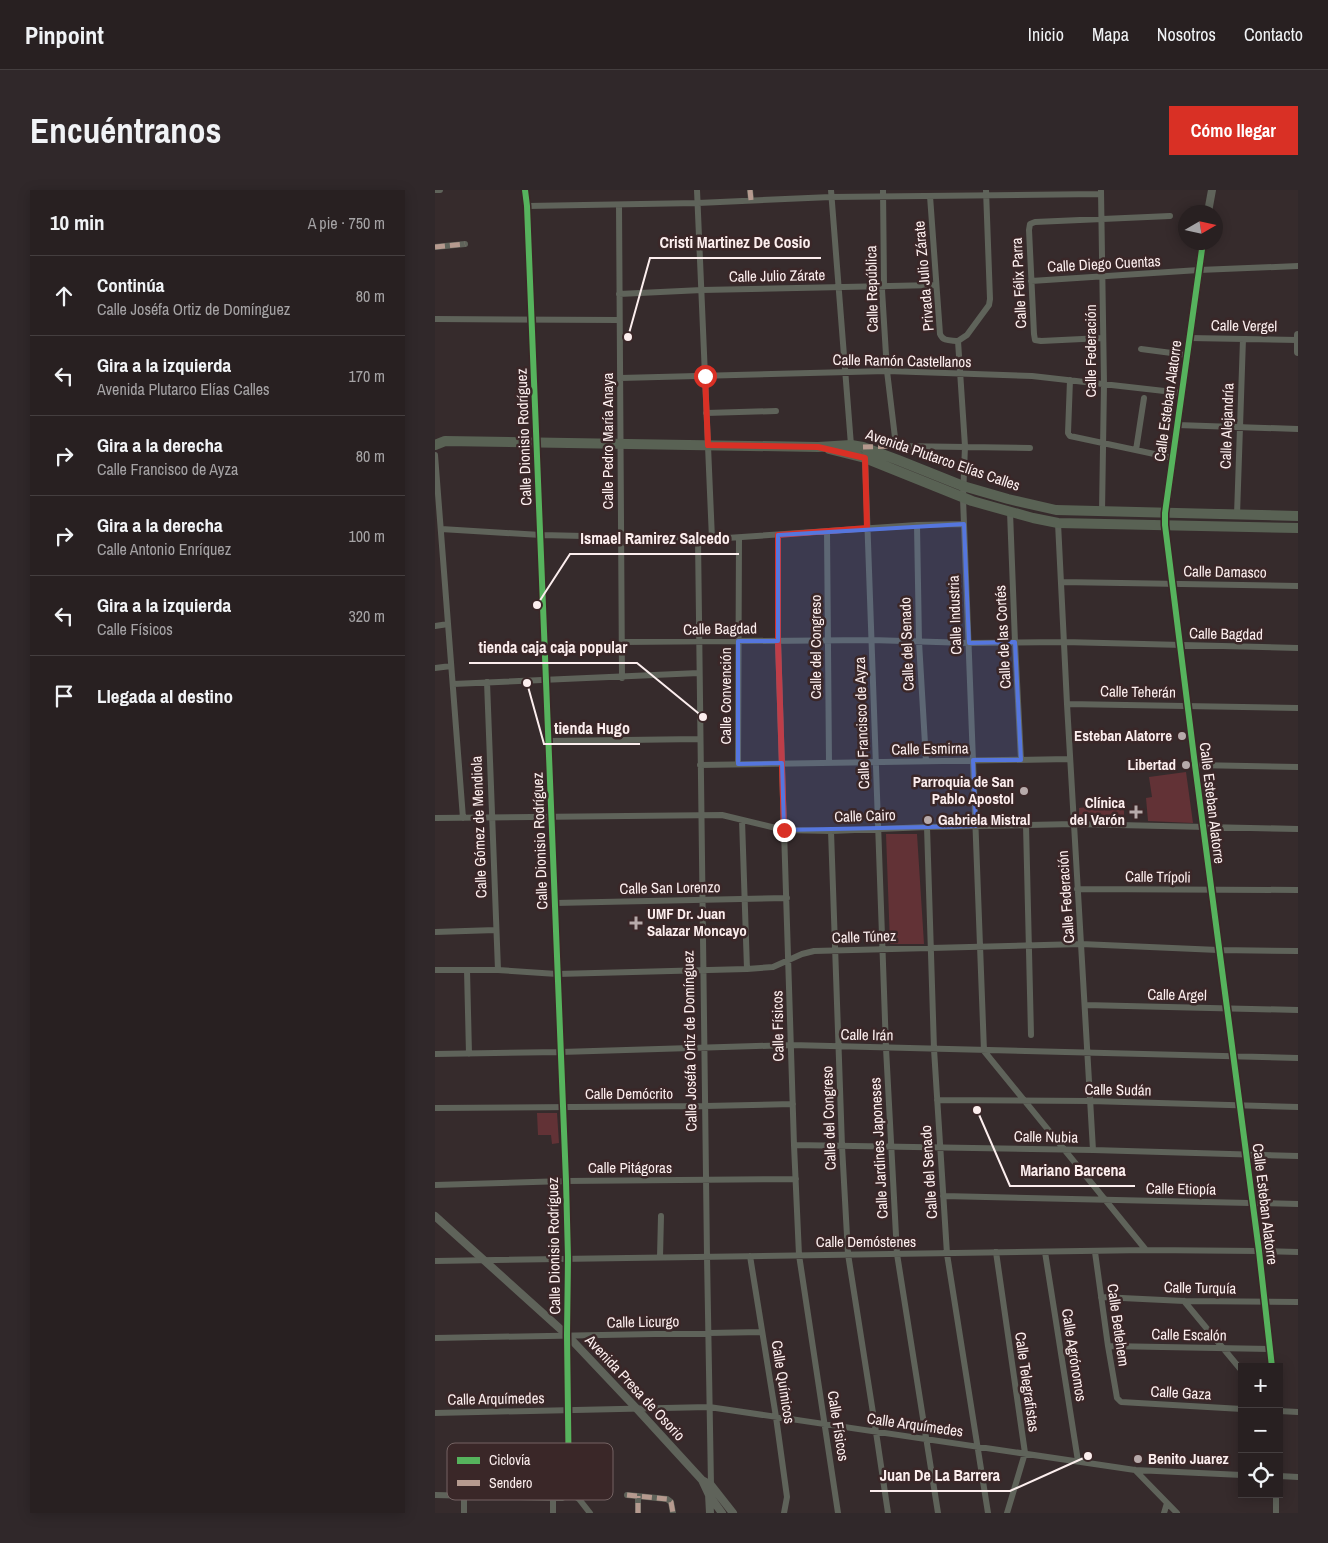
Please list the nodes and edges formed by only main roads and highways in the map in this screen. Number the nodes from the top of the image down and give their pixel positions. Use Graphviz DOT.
graph roads {
  1 [pos="435,436"];
  2 [pos="440,443"];
  3 [pos="818,447"];
  4 [pos="891,462"];
  5 [pos="1298,516"];
  6 [pos="1298,528"];
  1 -- 2 [label="main road, Avenida Plutarco Elías Calles"];
  2 -- 3 [label="main road, Avenida Plutarco Elías Calles"];
  3 -- 4 [label="main road, Avenida Plutarco Elías Calles"];
  3 -- 4 [label="main road, Avenida Plutarco Elías Calles"];
  4 -- 5 [label="main road, Avenida Plutarco Elías Calles"];
  4 -- 6 [label="main road, Avenida Plutarco Elías Calles"];
}
